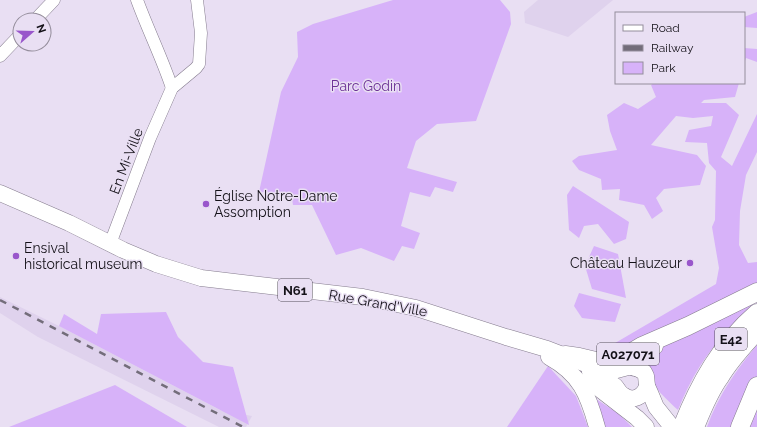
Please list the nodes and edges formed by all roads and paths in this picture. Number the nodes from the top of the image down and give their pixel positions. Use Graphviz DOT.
graph roads {
  1 [pos="54,0"];
  2 [pos="137,0"];
  3 [pos="197,0"];
  4 [pos="43,12"];
  5 [pos="12,43"];
  6 [pos="0,56"];
  7 [pos="172,88"];
  8 [pos="0,193"];
  9 [pos="110,244"];
  10 [pos="757,292"];
  11 [pos="757,313"];
  12 [pos="688,326"];
  13 [pos="757,331"];
  14 [pos="506,337"];
  15 [pos="535,350"];
  16 [pos="564,358"];
  17 [pos="629,368"];
  18 [pos="714,373"];
  19 [pos="647,386"];
  20 [pos="757,386"];
  21 [pos="617,387"];
  22 [pos="635,398"];
  23 [pos="597,427"];
  24 [pos="646,427"];
  25 [pos="656,427"];
  26 [pos="672,427"];
  27 [pos="682,427"];
  28 [pos="695,427"];
  29 [pos="740,427"];
  1 -- 4 [label="street"];
  2 -- 7 [label="street"];
  3 -- 7 [label="street, En Mi-Ville"];
  5 -- 6 [label="street"];
  7 -- 9 [label="street, En Mi-Ville"];
  8 -- 9 [label="main road, N61"];
  9 -- 14 [label="main road, Rue Grand'Ville / N61"];
  10 -- 12 [label="highway"];
  11 -- 18 [label="highway, E42"];
  12 -- 16 [label="highway, A027071"];
  12 -- 17 [label="highway, A027071"];
  13 -- 18 [label="highway, E42"];
  14 -- 15 [label="main road, Rue Grand'Ville / N61"];
  14 -- 16 [label="main road, Rue Grand'Ville / N61"];
  15 -- 16 [label="main road, Rue Grand'Ville / N61"];
  15 -- 23 [label="main road"];
  16 -- 17 [label="main road, Rue Grand'Ville / N61"];
  16 -- 21 [label="main road, Rue Grand'Ville / N61"];
  16 -- 24 [label="main road"];
  17 -- 19 [label="main road"];
  17 -- 21 [label="main road"];
  18 -- 27 [label="highway, E42"];
  18 -- 28 [label="highway, E42"];
  19 -- 22 [label="main road"];
  19 -- 26 [label="main road"];
  20 -- 29 [label="highway"];
  21 -- 22 [label="main road, Rue Grand'Ville / N61"];
  22 -- 25 [label="main road, Rue Grand'Ville / N61"];
}
